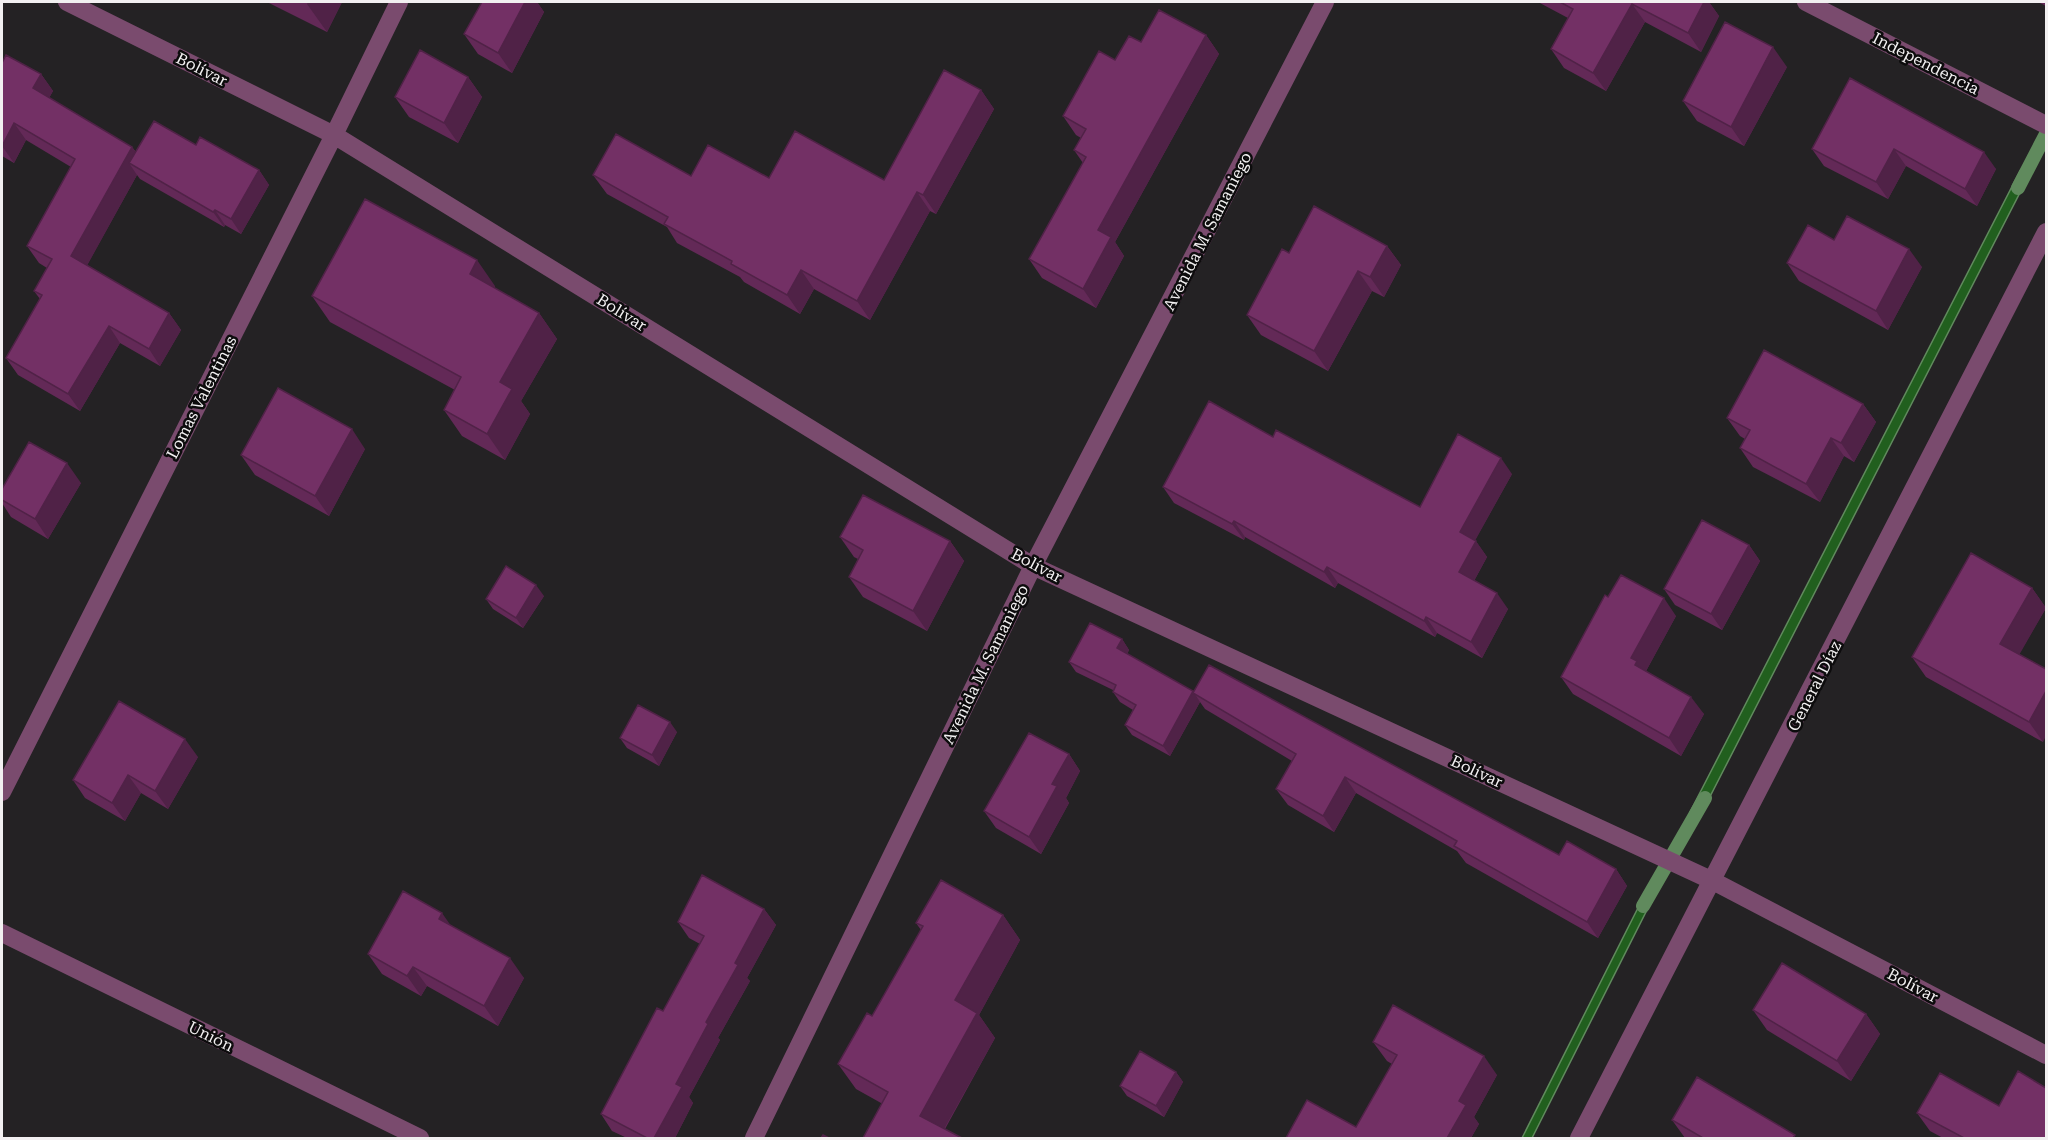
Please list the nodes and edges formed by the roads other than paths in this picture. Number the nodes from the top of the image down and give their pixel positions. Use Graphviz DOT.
graph roads {
  1 [pos="67,2"];
  2 [pos="399,2"];
  3 [pos="1326,2"];
  4 [pos="1806,2"];
  5 [pos="2043,123"];
  6 [pos="334,135"];
  7 [pos="2046,232"];
  8 [pos="1033,566"];
  9 [pos="2,792"];
  10 [pos="1713,881"];
  11 [pos="2,933"];
  12 [pos="2046,1055"];
  13 [pos="420,1138"];
  14 [pos="754,1138"];
  15 [pos="1579,1138"];
  1 -- 6 [label="street, Bolívar"];
  2 -- 6 [label="street, Lomas Valentinas"];
  3 -- 8 [label="street, Avenida M. Samaniego"];
  4 -- 5 [label="street, Independencia"];
  6 -- 8 [label="street, Bolívar"];
  6 -- 9 [label="street, Lomas Valentinas"];
  7 -- 10 [label="street, General Díaz"];
  8 -- 10 [label="street, Bolívar"];
  8 -- 14 [label="street, Avenida M. Samaniego"];
  10 -- 12 [label="street, Bolívar"];
  10 -- 15 [label="street, General Díaz"];
  11 -- 13 [label="street, Unión"];
}
